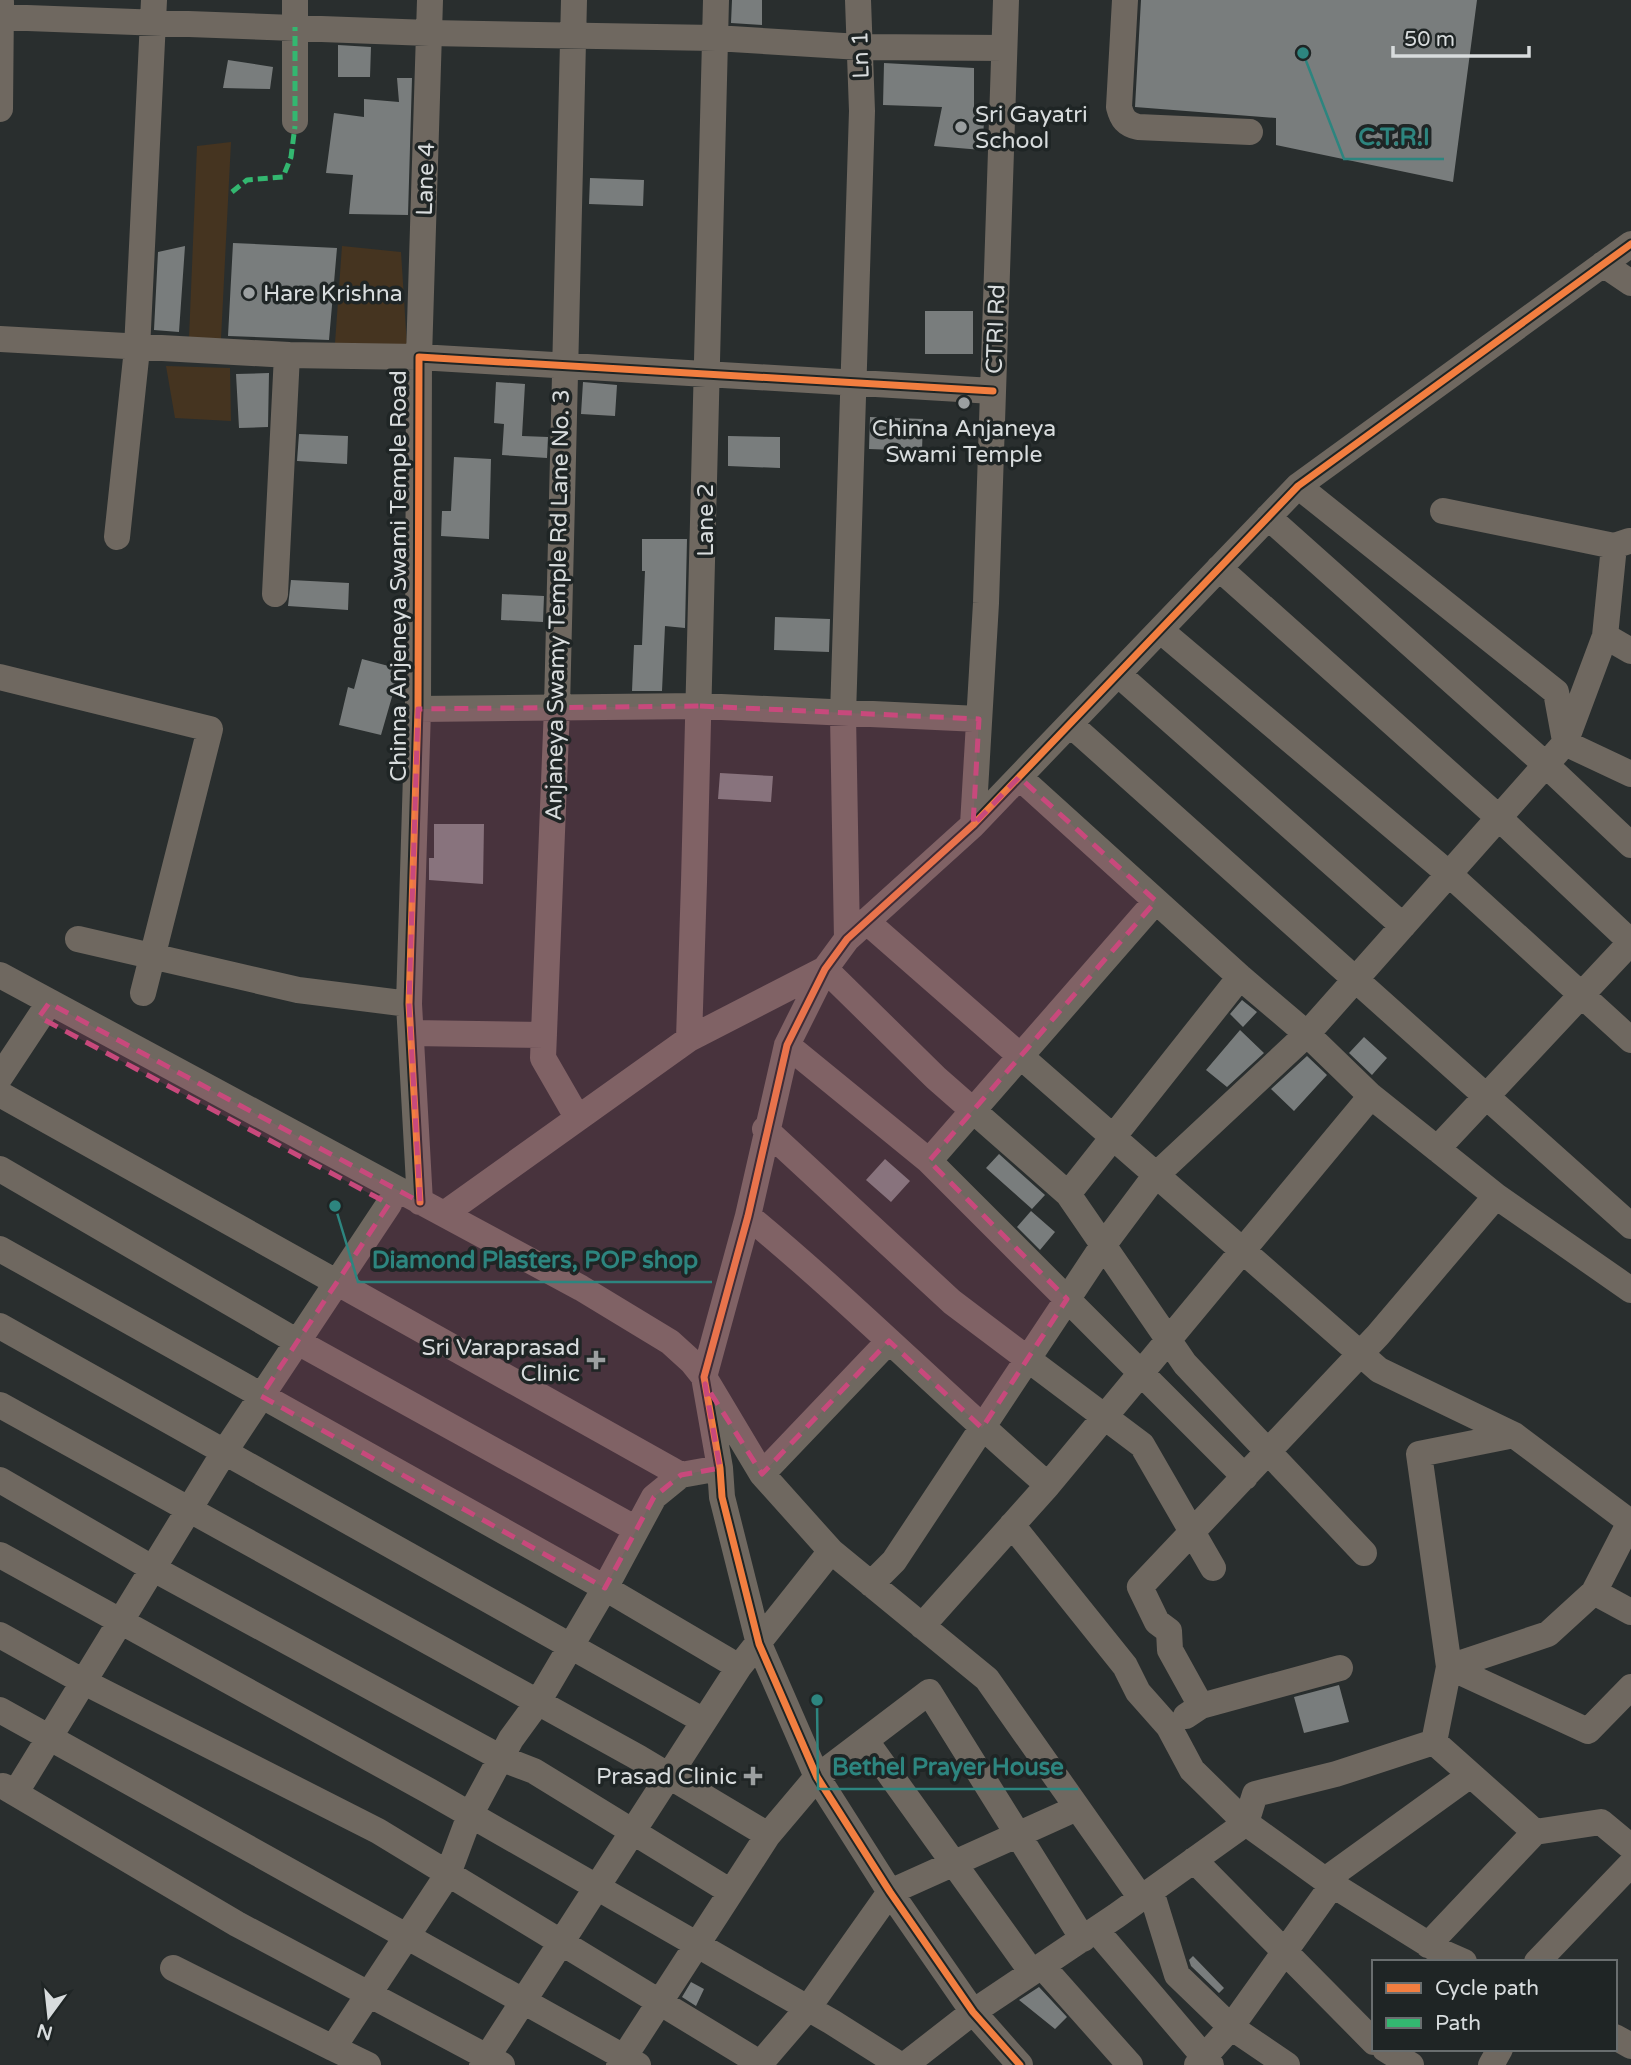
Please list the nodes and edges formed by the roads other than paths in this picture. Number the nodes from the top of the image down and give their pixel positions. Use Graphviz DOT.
graph roads {
  1 [pos="1,0"];
  2 [pos="295,0"];
  3 [pos="430,0"];
  4 [pos="574,0"];
  5 [pos="716,0"];
  6 [pos="859,0"];
  7 [pos="1006,0"];
  8 [pos="1125,0"];
  9 [pos="154,10"];
  10 [pos="0,18"];
  11 [pos="295,27"];
  12 [pos="429,33"];
  13 [pos="573,37"];
  14 [pos="715,38"];
  15 [pos="860,47"];
  16 [pos="1004,48"];
  17 [pos="0,109"];
  18 [pos="295,121"];
  19 [pos="1250,132"];
  20 [pos="1631,244"];
  21 [pos="1603,264"];
  22 [pos="1631,283"];
  23 [pos="0,340"];
  24 [pos="137,349"];
  25 [pos="289,355"];
  26 [pos="419,357"];
  27 [pos="564,366"];
  28 [pos="705,376"];
  29 [pos="851,383"];
  30 [pos="993,391"];
  31 [pos="1298,486"];
  32 [pos="1443,511"];
  33 [pos="1268,517"];
  34 [pos="117,537"];
  35 [pos="1622,543"];
  36 [pos="1219,568"];
  37 [pos="275,594"];
  38 [pos="1160,629"];
  39 [pos="1605,636"];
  40 [pos="1631,651"];
  41 [pos="1118,674"];
  42 [pos="0,677"];
  43 [pos="700,706"];
  44 [pos="557,707"];
  45 [pos="418,709"];
  46 [pos="843,715"];
  47 [pos="979,719"];
  48 [pos="1070,724"];
  49 [pos="1565,743"];
  50 [pos="1546,765"];
  51 [pos="1631,774"];
  52 [pos="1019,778"];
  53 [pos="1499,818"];
  54 [pos="973,825"];
  55 [pos="1631,845"];
  56 [pos="1449,874"];
  57 [pos="1156,901"];
  58 [pos="1403,926"];
  59 [pos="856,930"];
  60 [pos="78,939"];
  61 [pos="1631,942"];
  62 [pos="153,958"];
  63 [pos="825,969"];
  64 [pos="0,975"];
  65 [pos="1240,977"];
  66 [pos="1356,979"];
  67 [pos="143,993"];
  68 [pos="0,994"];
  69 [pos="1581,994"];
  70 [pos="409,1004"];
  71 [pos="44,1010"];
  72 [pos="412,1033"];
  73 [pos="1307,1034"];
  74 [pos="544,1035"];
  75 [pos="689,1039"];
  76 [pos="1631,1040"];
  77 [pos="787,1045"];
  78 [pos="1021,1056"];
  79 [pos="0,1077"];
  80 [pos="0,1094"];
  81 [pos="1371,1096"];
  82 [pos="1487,1096"];
  83 [pos="973,1111"];
  84 [pos="577,1117"];
  85 [pos="765,1129"];
  86 [pos="1112,1138"];
  87 [pos="1437,1149"];
  88 [pos="929,1161"];
  89 [pos="0,1169"];
  90 [pos="1156,1176"];
  91 [pos="1068,1194"];
  92 [pos="1496,1196"];
  93 [pos="420,1202"];
  94 [pos="389,1204"];
  95 [pos="444,1214"];
  96 [pos="748,1216"];
  97 [pos="1630,1223"];
  98 [pos="1102,1247"];
  99 [pos="0,1249"];
  100 [pos="1241,1253"];
  101 [pos="335,1284"];
  102 [pos="1631,1290"];
  103 [pos="1068,1299"];
  104 [pos="0,1326"];
  105 [pos="1168,1340"];
  106 [pos="296,1341"];
  107 [pos="889,1341"];
  108 [pos="1360,1354"];
  109 [pos="1028,1359"];
  110 [pos="1141,1373"];
  111 [pos="704,1377"];
  112 [pos="261,1396"];
  113 [pos="0,1405"];
  114 [pos="1104,1417"];
  115 [pos="982,1428"];
  116 [pos="1514,1435"];
  117 [pos="1268,1452"];
  118 [pos="223,1454"];
  119 [pos="720,1468"];
  120 [pos="762,1474"];
  121 [pos="681,1475"];
  122 [pos="1245,1476"];
  123 [pos="0,1480"];
  124 [pos="1048,1485"];
  125 [pos="189,1508"];
  126 [pos="1631,1521"];
  127 [pos="1012,1525"];
  128 [pos="636,1529"];
  129 [pos="1192,1532"];
  130 [pos="831,1551"];
  131 [pos="1364,1553"];
  132 [pos="0,1555"];
  133 [pos="152,1568"];
  134 [pos="1213,1568"];
  135 [pos="871,1584"];
  136 [pos="605,1588"];
  137 [pos="1594,1592"];
  138 [pos="1631,1612"];
  139 [pos="119,1620"];
  140 [pos="922,1626"];
  141 [pos="0,1635"];
  142 [pos="759,1644"];
  143 [pos="571,1645"];
  144 [pos="739,1667"];
  145 [pos="1449,1667"];
  146 [pos="1340,1668"];
  147 [pos="85,1682"];
  148 [pos="1631,1686"];
  149 [pos="538,1702"];
  150 [pos="1201,1706"];
  151 [pos="0,1710"];
  152 [pos="704,1721"];
  153 [pos="1169,1727"];
  154 [pos="49,1737"];
  155 [pos="866,1741"];
  156 [pos="1434,1742"];
  157 [pos="503,1759"];
  158 [pos="668,1776"];
  159 [pos="1469,1776"];
  160 [pos="817,1777"];
  161 [pos="8,1788"];
  162 [pos="1077,1808"];
  163 [pos="472,1815"];
  164 [pos="1246,1823"];
  165 [pos="632,1832"];
  166 [pos="1535,1832"];
  167 [pos="768,1835"];
  168 [pos="1019,1836"];
  169 [pos="1631,1847"];
  170 [pos="1194,1860"];
  171 [pos="1631,1864"];
  172 [pos="955,1865"];
  173 [pos="448,1874"];
  174 [pos="1329,1882"];
  175 [pos="597,1887"];
  176 [pos="731,1892"];
  177 [pos="890,1892"];
  178 [pos="1146,1895"];
  179 [pos="1089,1934"];
  180 [pos="407,1936"];
  181 [pos="561,1943"];
  182 [pos="697,1944"];
  183 [pos="1428,1944"];
  184 [pos="1284,1950"];
  185 [pos="1460,1960"];
  186 [pos="1538,1960"];
  187 [pos="173,1968"];
  188 [pos="1037,1968"];
  189 [pos="369,1993"];
  190 [pos="524,2001"];
  191 [pos="659,2003"];
  192 [pos="808,2008"];
  193 [pos="974,2012"];
  194 [pos="1231,2027"];
  195 [pos="1372,2040"];
  196 [pos="333,2048"];
  197 [pos="1388,2051"];
  198 [pos="490,2062"];
  199 [pos="627,2062"];
  200 [pos="1205,2063"];
  201 [pos="761,2064"];
  202 [pos="368,2065"];
  203 [pos="903,2065"];
  204 [pos="1020,2065"];
  205 [pos="1130,2065"];
  206 [pos="1287,2065"];
  207 [pos="1411,2065"];
  1 -- 10 [label="street"];
  2 -- 11 [label="street"];
  3 -- 12 [label="street, Lane 4"];
  4 -- 13 [label="street, Anjaneya Swamy Temple Rd Lane No. 3"];
  5 -- 14 [label="street, Lane 2"];
  6 -- 15 [label="street, Ln 1"];
  7 -- 16 [label="street, CTRI Rd"];
  8 -- 19 [label="street"];
  9 -- 10 [label="street"];
  9 -- 11 [label="street"];
  9 -- 24 [label="street"];
  10 -- 17 [label="street"];
  11 -- 12 [label="street"];
  11 -- 18 [label="street"];
  12 -- 13 [label="street"];
  12 -- 26 [label="street, Lane 4"];
  13 -- 14 [label="street"];
  13 -- 27 [label="street, Anjaneya Swamy Temple Rd Lane No. 3"];
  14 -- 15 [label="street"];
  14 -- 28 [label="street, Lane 2"];
  15 -- 16 [label="street"];
  15 -- 29 [label="street, Ln 1"];
  16 -- 30 [label="street, CTRI Rd"];
  20 -- 21 [label="street"];
  21 -- 22 [label="street"];
  21 -- 31 [label="street"];
  23 -- 24 [label="street"];
  24 -- 25 [label="street"];
  24 -- 34 [label="street"];
  25 -- 26 [label="street"];
  25 -- 37 [label="street"];
  26 -- 27 [label="street, Chinna Anjeneya Swami Temple Road"];
  26 -- 45 [label="street, Chinna Anjeneya Swami Temple Road"];
  27 -- 28 [label="street, Chinna Anjeneya Swami Temple Road"];
  27 -- 44 [label="street, Anjaneya Swamy Temple Rd Lane No. 3"];
  28 -- 29 [label="street, Chinna Anjeneya Swami Temple Road"];
  28 -- 43 [label="street, Lane 2"];
  29 -- 30 [label="street, Chinna Anjeneya Swami Temple Road"];
  29 -- 46 [label="street, Ln 1"];
  30 -- 47 [label="street, CTRI Rd"];
  31 -- 33 [label="street"];
  31 -- 49 [label="street"];
  32 -- 35 [label="street"];
  33 -- 36 [label="street"];
  33 -- 50 [label="street"];
  35 -- 39 [label="street"];
  36 -- 38 [label="street"];
  36 -- 53 [label="street"];
  38 -- 41 [label="street"];
  38 -- 56 [label="street"];
  39 -- 40 [label="street"];
  39 -- 49 [label="street"];
  41 -- 48 [label="street"];
  41 -- 58 [label="street"];
  42 -- 62 [label="street"];
  43 -- 44 [label="street"];
  43 -- 46 [label="street"];
  43 -- 75 [label="street, Lane 2"];
  44 -- 45 [label="street"];
  44 -- 74 [label="street, Anjaneya Swamy Temple Rd Lane No. 3"];
  45 -- 70 [label="street, Chinna Anjeneya Swami Temple Road"];
  46 -- 47 [label="street"];
  46 -- 59 [label="street, Ln 1"];
  47 -- 54 [label="street, CTRI Rd"];
  48 -- 52 [label="street"];
  48 -- 66 [label="street"];
  49 -- 50 [label="street"];
  49 -- 51 [label="street"];
  50 -- 53 [label="street"];
  50 -- 55 [label="street"];
  52 -- 54 [label="street"];
  52 -- 57 [label="street"];
  53 -- 56 [label="street"];
  53 -- 61 [label="street"];
  54 -- 59 [label="street"];
  56 -- 58 [label="street"];
  56 -- 69 [label="street"];
  57 -- 65 [label="street"];
  57 -- 78 [label="street"];
  58 -- 66 [label="street"];
  59 -- 63 [label="street"];
  59 -- 78 [label="street"];
  60 -- 62 [label="street"];
  61 -- 69 [label="street"];
  62 -- 67 [label="street"];
  62 -- 70 [label="street"];
  63 -- 75 [label="street"];
  63 -- 77 [label="street"];
  63 -- 83 [label="street"];
  64 -- 71 [label="street"];
  65 -- 73 [label="street"];
  65 -- 86 [label="street"];
  66 -- 73 [label="street"];
  66 -- 82 [label="street"];
  68 -- 71 [label="street"];
  69 -- 76 [label="street"];
  69 -- 82 [label="street"];
  70 -- 72 [label="street, Chinna Anjeneya Swami Temple Road"];
  71 -- 79 [label="street"];
  71 -- 93 [label="street"];
  71 -- 94 [label="street"];
  72 -- 74 [label="street"];
  72 -- 93 [label="street, Chinna Anjeneya Swami Temple Road"];
  73 -- 81 [label="street"];
  73 -- 90 [label="street"];
  74 -- 84 [label="street, Anjaneya Swamy Temple Rd Lane No. 3"];
  75 -- 84 [label="street"];
  77 -- 85 [label="street"];
  77 -- 88 [label="street"];
  78 -- 83 [label="street"];
  78 -- 86 [label="street"];
  80 -- 101 [label="street"];
  81 -- 87 [label="street"];
  81 -- 100 [label="street"];
  82 -- 87 [label="street"];
  82 -- 97 [label="street"];
  83 -- 88 [label="street"];
  83 -- 91 [label="street"];
  84 -- 95 [label="street"];
  85 -- 96 [label="street"];
  85 -- 109 [label="street"];
  86 -- 90 [label="street"];
  86 -- 91 [label="street"];
  87 -- 92 [label="street"];
  88 -- 103 [label="street"];
  89 -- 106 [label="street"];
  90 -- 98 [label="street"];
  90 -- 100 [label="street"];
  91 -- 98 [label="street"];
  92 -- 102 [label="street"];
  92 -- 108 [label="street"];
  93 -- 95 [label="street"];
  94 -- 101 [label="street"];
  94 -- 111 [label="street"];
  95 -- 111 [label="street"];
  96 -- 107 [label="street"];
  96 -- 111 [label="street"];
  98 -- 103 [label="street"];
  98 -- 105 [label="street"];
  99 -- 112 [label="street"];
  100 -- 105 [label="street"];
  100 -- 108 [label="street"];
  101 -- 106 [label="street"];
  101 -- 121 [label="street"];
  103 -- 109 [label="street"];
  103 -- 110 [label="street"];
  104 -- 118 [label="street"];
  105 -- 110 [label="street"];
  105 -- 117 [label="street"];
  106 -- 112 [label="street"];
  106 -- 128 [label="street"];
  107 -- 115 [label="street"];
  107 -- 120 [label="street"];
  108 -- 116 [label="street"];
  108 -- 117 [label="street"];
  109 -- 114 [label="street"];
  109 -- 115 [label="street"];
  110 -- 114 [label="street"];
  110 -- 122 [label="street"];
  111 -- 119 [label="street"];
  111 -- 120 [label="street"];
  112 -- 118 [label="street"];
  112 -- 136 [label="street"];
  113 -- 125 [label="street"];
  114 -- 124 [label="street"];
  114 -- 129 [label="street"];
  115 -- 124 [label="street"];
  115 -- 135 [label="street"];
  116 -- 126 [label="street"];
  116 -- 145 [label="street"];
  117 -- 122 [label="street"];
  117 -- 131 [label="street"];
  118 -- 125 [label="street"];
  118 -- 143 [label="street"];
  119 -- 121 [label="street"];
  119 -- 142 [label="street"];
  120 -- 130 [label="street"];
  121 -- 128 [label="street"];
  122 -- 129 [label="street"];
  123 -- 133 [label="street"];
  124 -- 127 [label="street"];
  125 -- 133 [label="street"];
  125 -- 149 [label="street"];
  126 -- 137 [label="street"];
  127 -- 140 [label="street"];
  127 -- 153 [label="street"];
  128 -- 136 [label="street"];
  129 -- 134 [label="street"];
  129 -- 150 [label="street"];
  130 -- 135 [label="street"];
  130 -- 142 [label="street"];
  132 -- 139 [label="street"];
  133 -- 139 [label="street"];
  133 -- 157 [label="street"];
  135 -- 140 [label="street"];
  136 -- 143 [label="street"];
  136 -- 144 [label="street"];
  137 -- 138 [label="street"];
  137 -- 145 [label="street"];
  139 -- 147 [label="street"];
  139 -- 163 [label="street"];
  140 -- 162 [label="street"];
  141 -- 147 [label="street"];
  142 -- 144 [label="street"];
  142 -- 160 [label="street"];
  143 -- 149 [label="street"];
  143 -- 152 [label="street"];
  144 -- 152 [label="street"];
  145 -- 148 [label="street"];
  145 -- 156 [label="street"];
  146 -- 150 [label="street"];
  147 -- 154 [label="street"];
  147 -- 173 [label="street"];
  149 -- 157 [label="street"];
  149 -- 158 [label="street"];
  150 -- 153 [label="street"];
  151 -- 154 [label="street"];
  152 -- 158 [label="street"];
  153 -- 164 [label="street"];
  154 -- 161 [label="street"];
  154 -- 180 [label="street"];
  155 -- 160 [label="street"];
  155 -- 168 [label="street"];
  155 -- 172 [label="street"];
  156 -- 159 [label="street"];
  156 -- 164 [label="street"];
  157 -- 163 [label="street"];
  157 -- 165 [label="street"];
  158 -- 165 [label="street"];
  158 -- 167 [label="street"];
  159 -- 166 [label="street"];
  159 -- 174 [label="street"];
  160 -- 167 [label="street"];
  160 -- 177 [label="street"];
  161 -- 189 [label="street"];
  162 -- 168 [label="street"];
  162 -- 178 [label="street"];
  163 -- 173 [label="street"];
  163 -- 175 [label="street"];
  164 -- 170 [label="street"];
  164 -- 174 [label="street"];
  165 -- 175 [label="street"];
  165 -- 176 [label="street"];
  166 -- 169 [label="street"];
  166 -- 183 [label="street"];
  167 -- 176 [label="street"];
  168 -- 172 [label="street"];
  168 -- 179 [label="street"];
  170 -- 178 [label="street"];
  170 -- 184 [label="street"];
  171 -- 186 [label="street"];
  172 -- 177 [label="street"];
  172 -- 188 [label="street"];
  173 -- 180 [label="street"];
  173 -- 181 [label="street"];
  174 -- 183 [label="street"];
  174 -- 184 [label="street"];
  175 -- 181 [label="street"];
  175 -- 182 [label="street"];
  176 -- 182 [label="street"];
  177 -- 192 [label="street"];
  177 -- 193 [label="street"];
  178 -- 179 [label="street"];
  178 -- 194 [label="street"];
  179 -- 188 [label="street"];
  179 -- 200 [label="street"];
  180 -- 189 [label="street"];
  180 -- 190 [label="street"];
  181 -- 190 [label="street"];
  181 -- 191 [label="street"];
  182 -- 191 [label="street"];
  182 -- 192 [label="street"];
  183 -- 185 [label="street"];
  184 -- 194 [label="street"];
  184 -- 195 [label="street"];
  187 -- 196 [label="street"];
  188 -- 193 [label="street"];
  188 -- 205 [label="street"];
  189 -- 196 [label="street"];
  189 -- 198 [label="street"];
  190 -- 198 [label="street"];
  190 -- 199 [label="street"];
  191 -- 199 [label="street"];
  191 -- 201 [label="street"];
  192 -- 201 [label="street"];
  192 -- 203 [label="street"];
  193 -- 203 [label="street"];
  193 -- 204 [label="street"];
  194 -- 200 [label="street"];
  194 -- 206 [label="street"];
  196 -- 202 [label="street"];
  197 -- 207 [label="street"];
}
